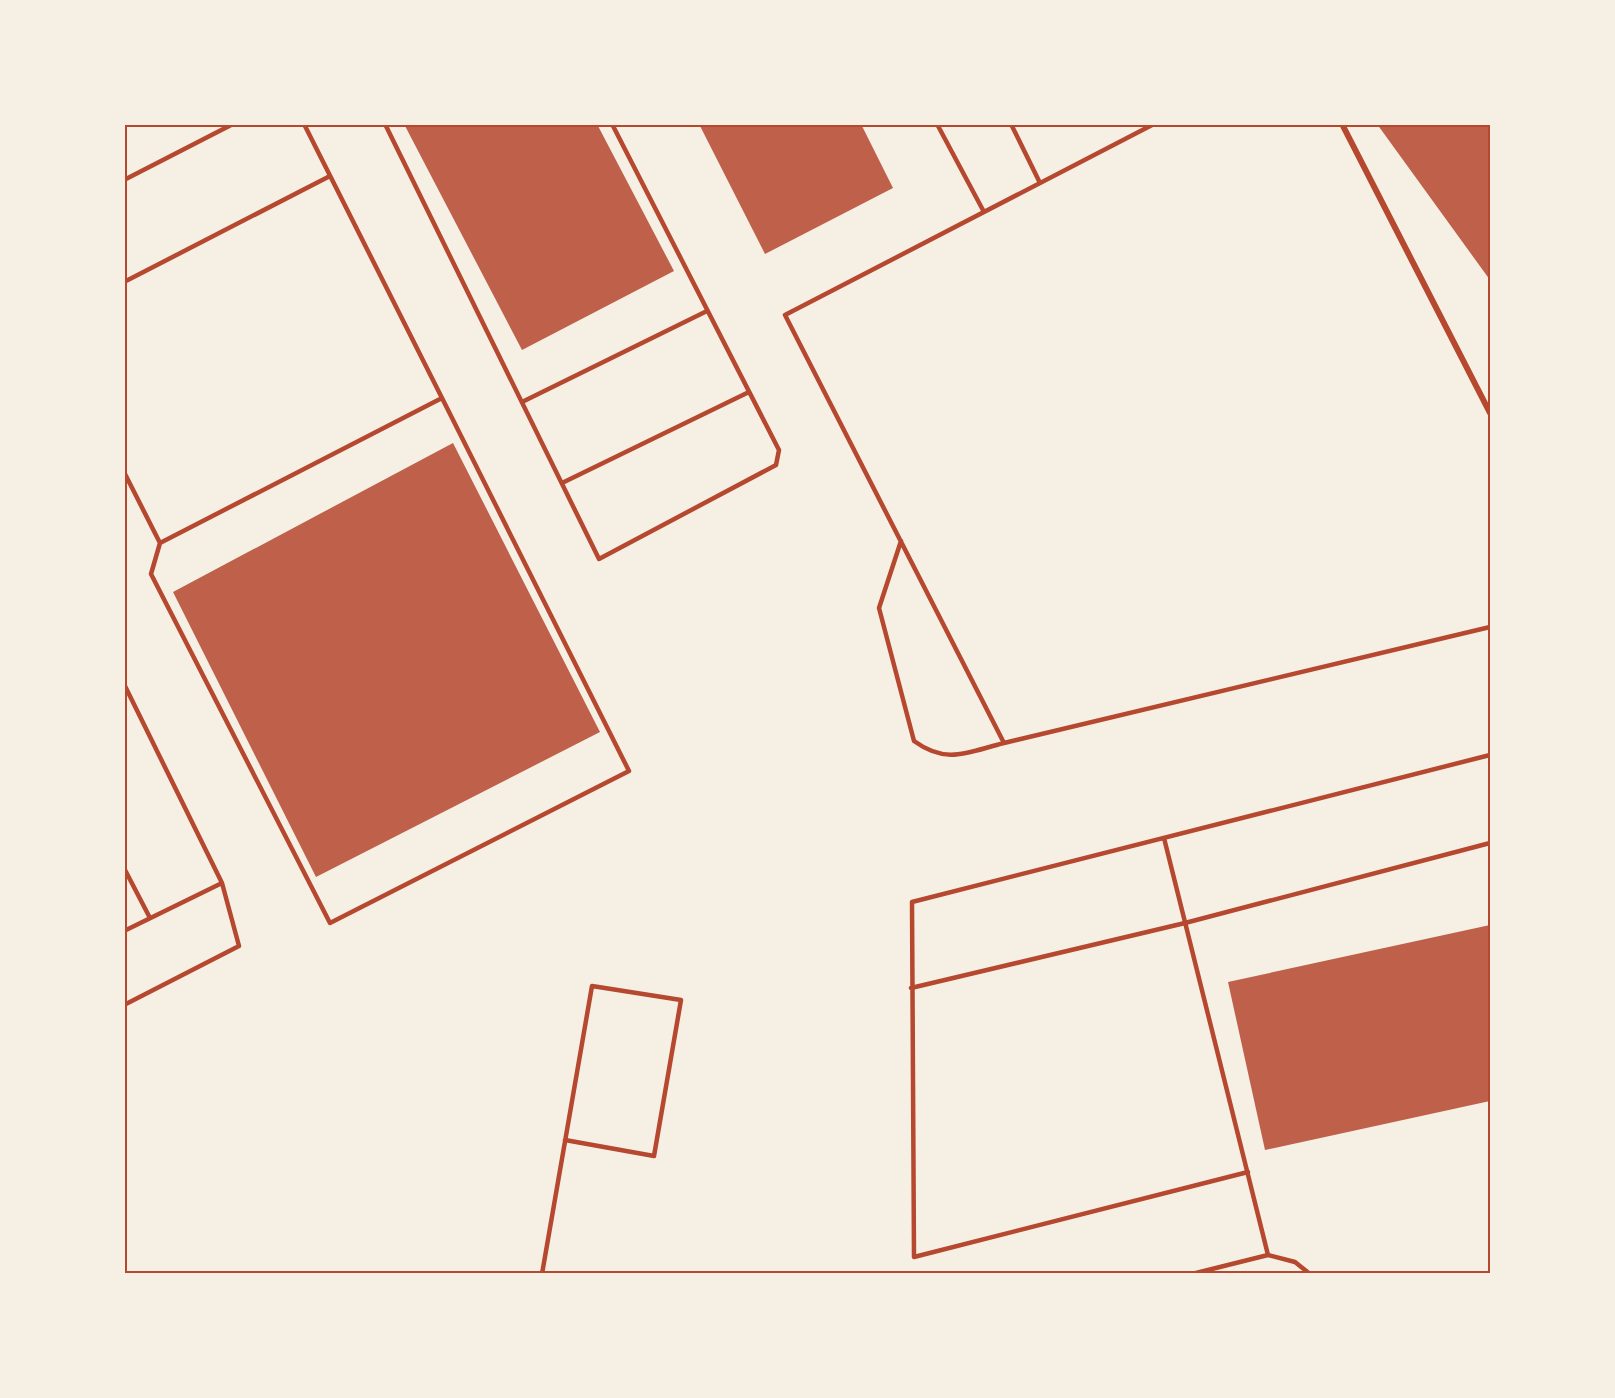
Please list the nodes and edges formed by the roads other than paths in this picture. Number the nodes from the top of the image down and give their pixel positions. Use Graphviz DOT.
graph roads {
  1 [pos="233,124"];
  2 [pos="304,124"];
  3 [pos="385,124"];
  4 [pos="612,124"];
  5 [pos="937,124"];
  6 [pos="1011,124"];
  7 [pos="1154,124"];
  8 [pos="1342,124"];
  9 [pos="330,176"];
  10 [pos="124,180"];
  11 [pos="1040,183"];
  12 [pos="984,212"];
  13 [pos="124,282"];
  14 [pos="707,311"];
  15 [pos="749,392"];
  16 [pos="442,398"];
  17 [pos="522,402"];
  18 [pos="1491,414"];
  19 [pos="124,472"];
  20 [pos="562,483"];
  21 [pos="901,540"];
  22 [pos="160,543"];
  23 [pos="1491,627"];
  24 [pos="124,684"];
  25 [pos="1004,743"];
  26 [pos="1491,755"];
  27 [pos="1164,838"];
  28 [pos="1491,843"];
  29 [pos="124,868"];
  30 [pos="222,883"];
  31 [pos="150,918"];
  32 [pos="1185,923"];
  33 [pos="124,931"];
  34 [pos="911,988"];
  35 [pos="124,1005"];
  36 [pos="565,1140"];
  37 [pos="1248,1172"];
  38 [pos="1268,1255"];
  39 [pos="542,1274"];
  40 [pos="1192,1274"];
  41 [pos="1310,1274"];
  1 -- 10 [label="lane"];
  2 -- 9 [label="lane"];
  3 -- 17 [label="lane"];
  4 -- 14 [label="lane"];
  5 -- 12 [label="lane"];
  6 -- 11 [label="lane"];
  7 -- 11 [label="lane"];
  8 -- 18 [label="street"];
  9 -- 13 [label="lane"];
  9 -- 16 [label="lane"];
  11 -- 12 [label="lane"];
  12 -- 21 [label="lane"];
  14 -- 15 [label="lane"];
  14 -- 17 [label="lane"];
  15 -- 20 [label="lane"];
  15 -- 20 [label="lane"];
  16 -- 22 [label="lane"];
  16 -- 22 [label="lane"];
  17 -- 20 [label="lane"];
  19 -- 22 [label="lane"];
  21 -- 25 [label="lane"];
  21 -- 25 [label="lane"];
  23 -- 25 [label="lane"];
  24 -- 30 [label="lane"];
  26 -- 27 [label="lane"];
  27 -- 32 [label="lane"];
  27 -- 34 [label="lane"];
  28 -- 32 [label="lane"];
  29 -- 31 [label="lane"];
  30 -- 31 [label="lane"];
  30 -- 35 [label="lane"];
  31 -- 33 [label="lane"];
  32 -- 34 [label="lane"];
  32 -- 37 [label="lane"];
  34 -- 37 [label="lane"];
  36 -- 36 [label="lane"];
  36 -- 39 [label="lane"];
  37 -- 38 [label="lane"];
  38 -- 40 [label="lane"];
  38 -- 41 [label="lane"];
}
